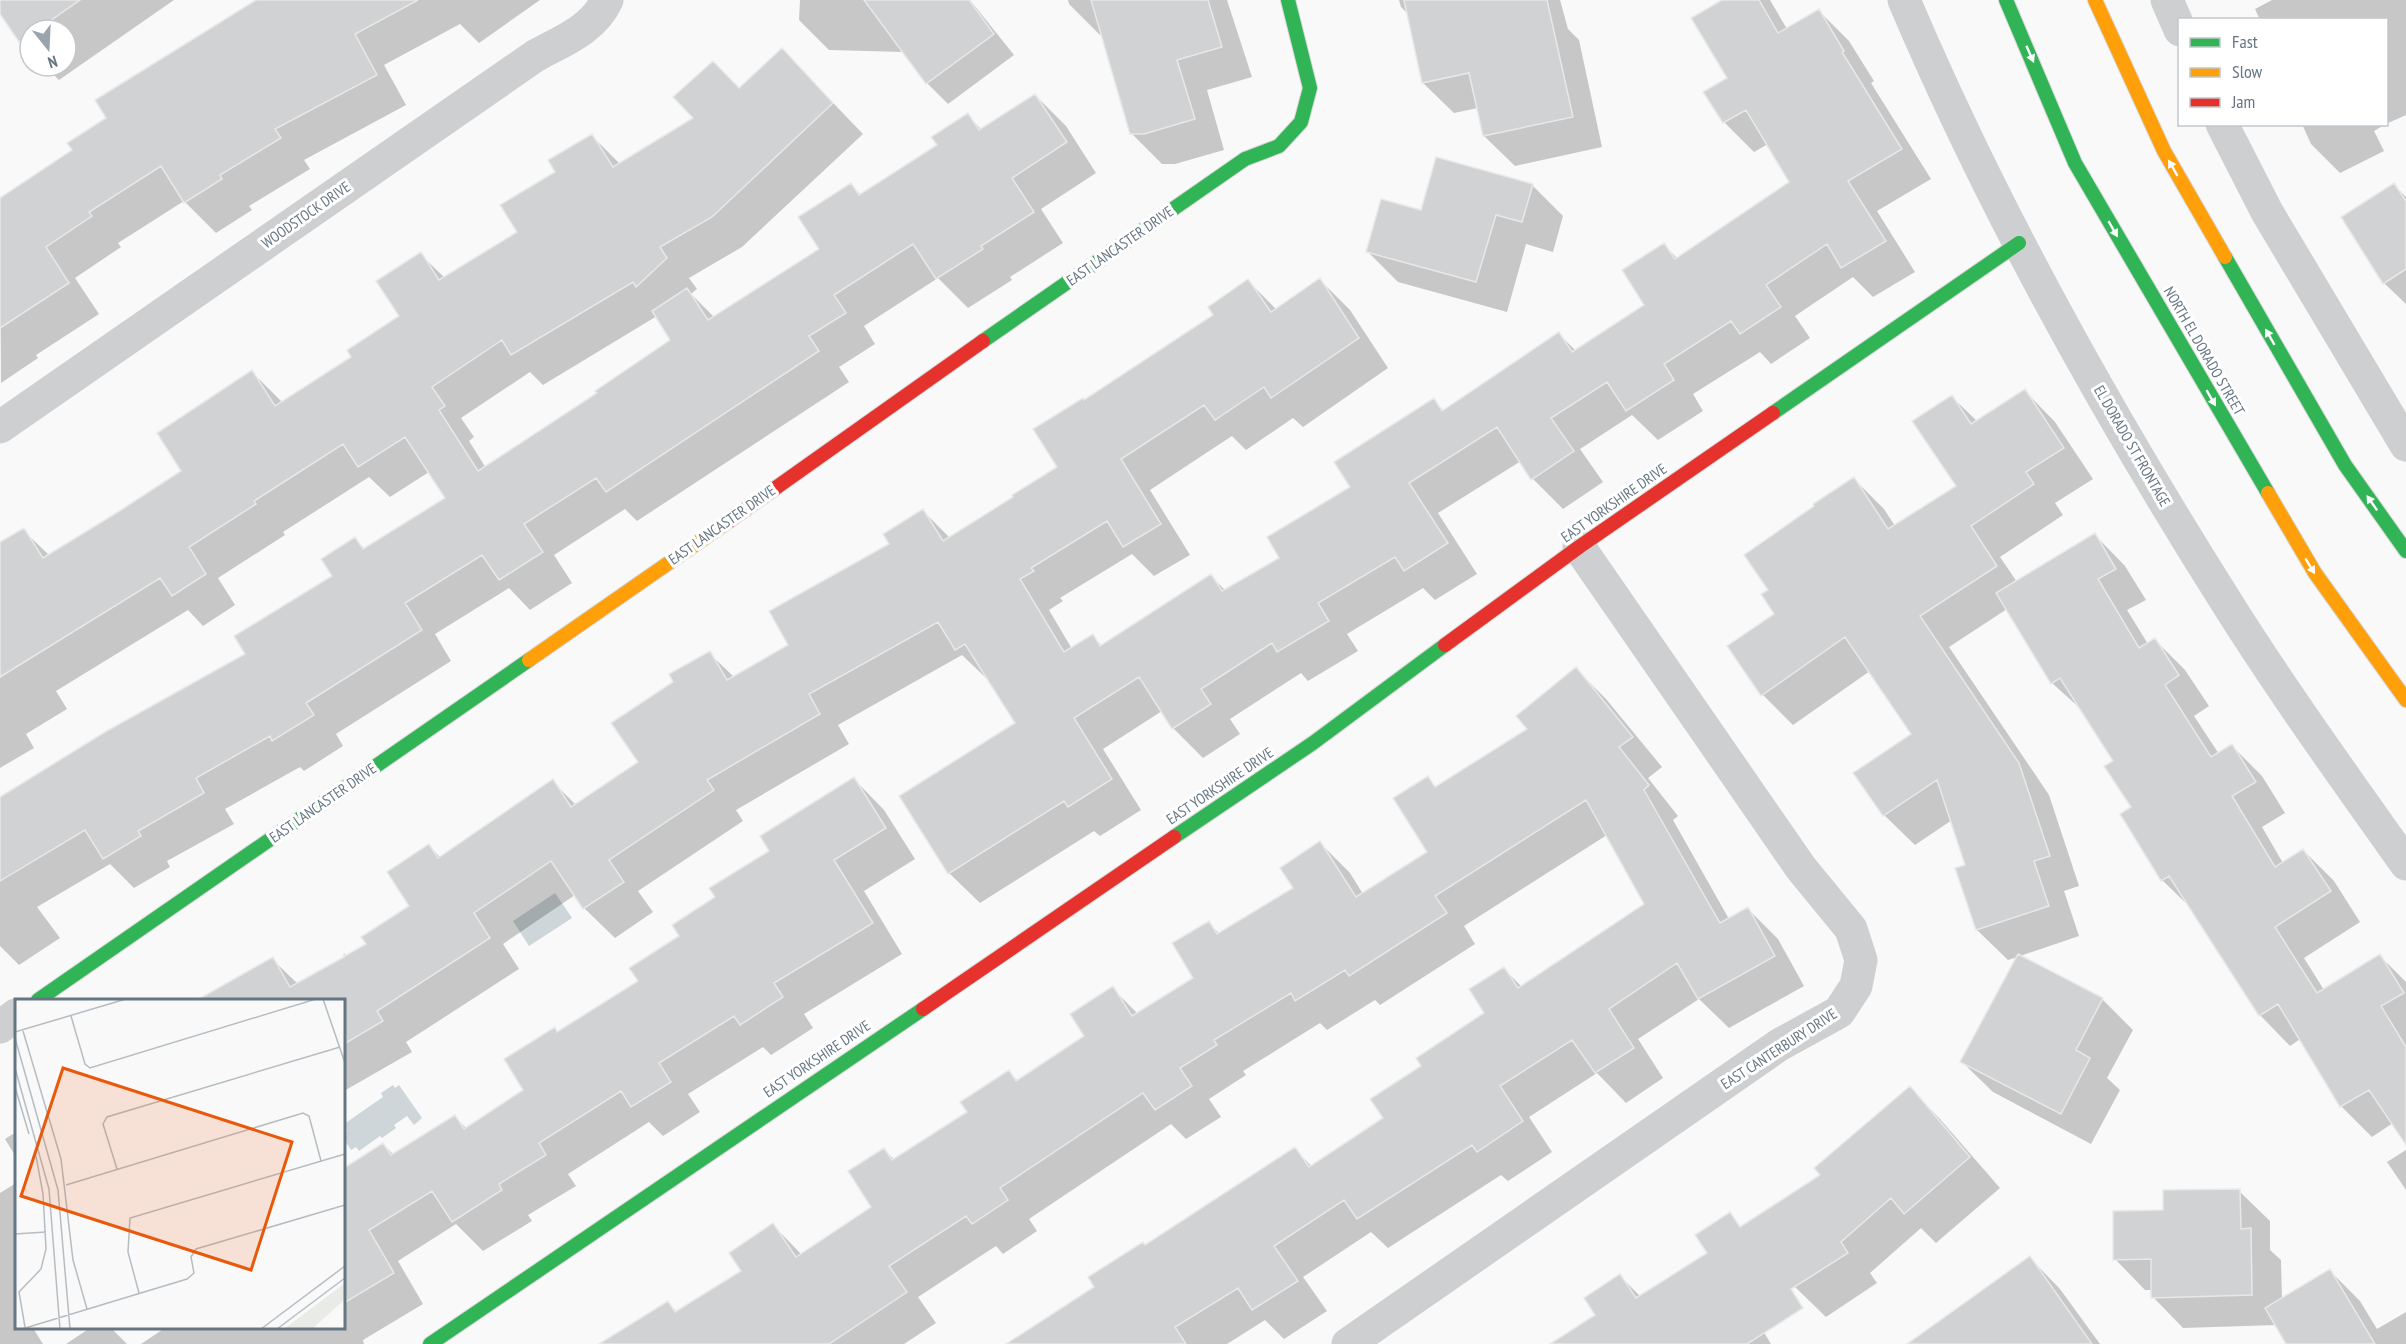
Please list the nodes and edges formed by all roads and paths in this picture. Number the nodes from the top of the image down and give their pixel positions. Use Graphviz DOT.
graph roads {
  1 [pos="607,0"];
  2 [pos="1288,0"];
  3 [pos="1904,0"];
  4 [pos="2006,0"];
  5 [pos="2095,0"];
  6 [pos="2167,0"];
  7 [pos="2178,25"];
  8 [pos="2223,126"];
  9 [pos="2019,243"];
  10 [pos="0,427"];
  11 [pos="2406,445"];
  12 [pos="1579,547"];
  13 [pos="2406,551"];
  14 [pos="2406,700"];
  15 [pos="2406,864"];
  16 [pos="39,999"];
  17 [pos="15,1016"];
  18 [pos="0,1027"];
  19 [pos="430,1344"];
  20 [pos="1348,1344"];
  1 -- 10 [label="street, WOODSTOCK DRIVE"];
  2 -- 16 [label="street, EAST LANCASTER DRIVE"];
  3 -- 9 [label="street, EL DORADO ST FRONTAGE"];
  4 -- 14 [label="street, NORTH EL DORADO STREET, one-way"];
  13 -- 5 [label="street, one-way"];
  6 -- 7 [label="street"];
  8 -- 11 [label="street"];
  9 -- 12 [label="street, EAST YORKSHIRE DRIVE"];
  9 -- 15 [label="street, EL DORADO ST FRONTAGE"];
  12 -- 19 [label="street, EAST YORKSHIRE DRIVE"];
  12 -- 20 [label="street, EAST CANTERBURY DRIVE"];
  17 -- 18 [label="street"];
}
